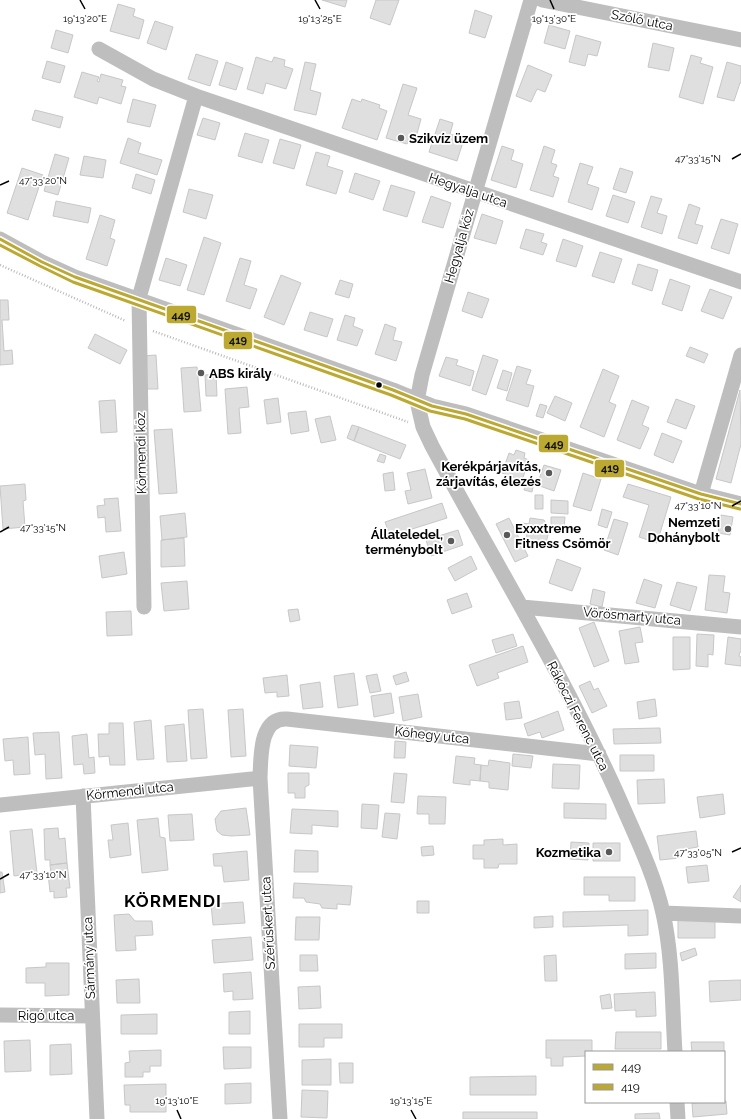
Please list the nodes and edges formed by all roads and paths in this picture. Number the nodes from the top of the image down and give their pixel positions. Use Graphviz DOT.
graph roads {
  1 [pos="531,0"];
  2 [pos="542,0"];
  3 [pos="741,40"];
  4 [pos="99,48"];
  5 [pos="196,96"];
  6 [pos="475,192"];
  7 [pos="0,239"];
  8 [pos="0,265"];
  9 [pos="741,282"];
  10 [pos="139,298"];
  11 [pos="138,326"];
  12 [pos="741,355"];
  13 [pos="417,401"];
  14 [pos="423,427"];
  15 [pos="701,494"];
  16 [pos="741,504"];
  17 [pos="144,607"];
  18 [pos="522,607"];
  19 [pos="741,626"];
  20 [pos="268,728"];
  21 [pos="599,754"];
  22 [pos="260,778"];
  23 [pos="83,796"];
  24 [pos="0,805"];
  25 [pos="663,913"];
  26 [pos="741,916"];
  27 [pos="0,1015"];
  28 [pos="91,1016"];
  29 [pos="674,1051"];
  30 [pos="677,1103"];
  31 [pos="97,1119"];
  32 [pos="280,1119"];
  33 [pos="678,1119"];
  1 -- 6 [label="street, Hegyalja köz"];
  2 -- 3 [label="street, Szőlő utca"];
  4 -- 5 [label="street, Hegyalja utca"];
  5 -- 6 [label="street, Hegyalja utca"];
  5 -- 10 [label="street"];
  6 -- 9 [label="street, Hegyalja utca"];
  6 -- 13 [label="street, Hegyalja köz"];
  7 -- 10 [label="street"];
  8 -- 11 [label="path"];
  10 -- 11 [label="street, Körmendi köz"];
  10 -- 13 [label="street"];
  11 -- 14 [label="path"];
  11 -- 17 [label="street, Körmendi köz"];
  12 -- 15 [label="street"];
  13 -- 14 [label="street, Rákóczi Ferenc utca"];
  13 -- 15 [label="street"];
  14 -- 18 [label="street, Rákóczi Ferenc utca"];
  15 -- 16 [label="street"];
  18 -- 19 [label="street, Vörösmarty utca"];
  18 -- 21 [label="street, Rákóczi Ferenc utca"];
  20 -- 21 [label="street, Kőhegy utca"];
  20 -- 22 [label="street, Szérűskert utca"];
  21 -- 25 [label="street, Rákóczi Ferenc utca"];
  22 -- 23 [label="street, Körmendi utca"];
  22 -- 32 [label="street, Szérűskert utca"];
  23 -- 24 [label="street, Körmendi utca"];
  23 -- 28 [label="street, Sármány utca"];
  25 -- 26 [label="street"];
  25 -- 29 [label="street, Rákóczi Ferenc utca"];
  27 -- 28 [label="street, Rigó utca"];
  28 -- 31 [label="street, Sármány utca"];
  30 -- 33 [label="street"];
}
